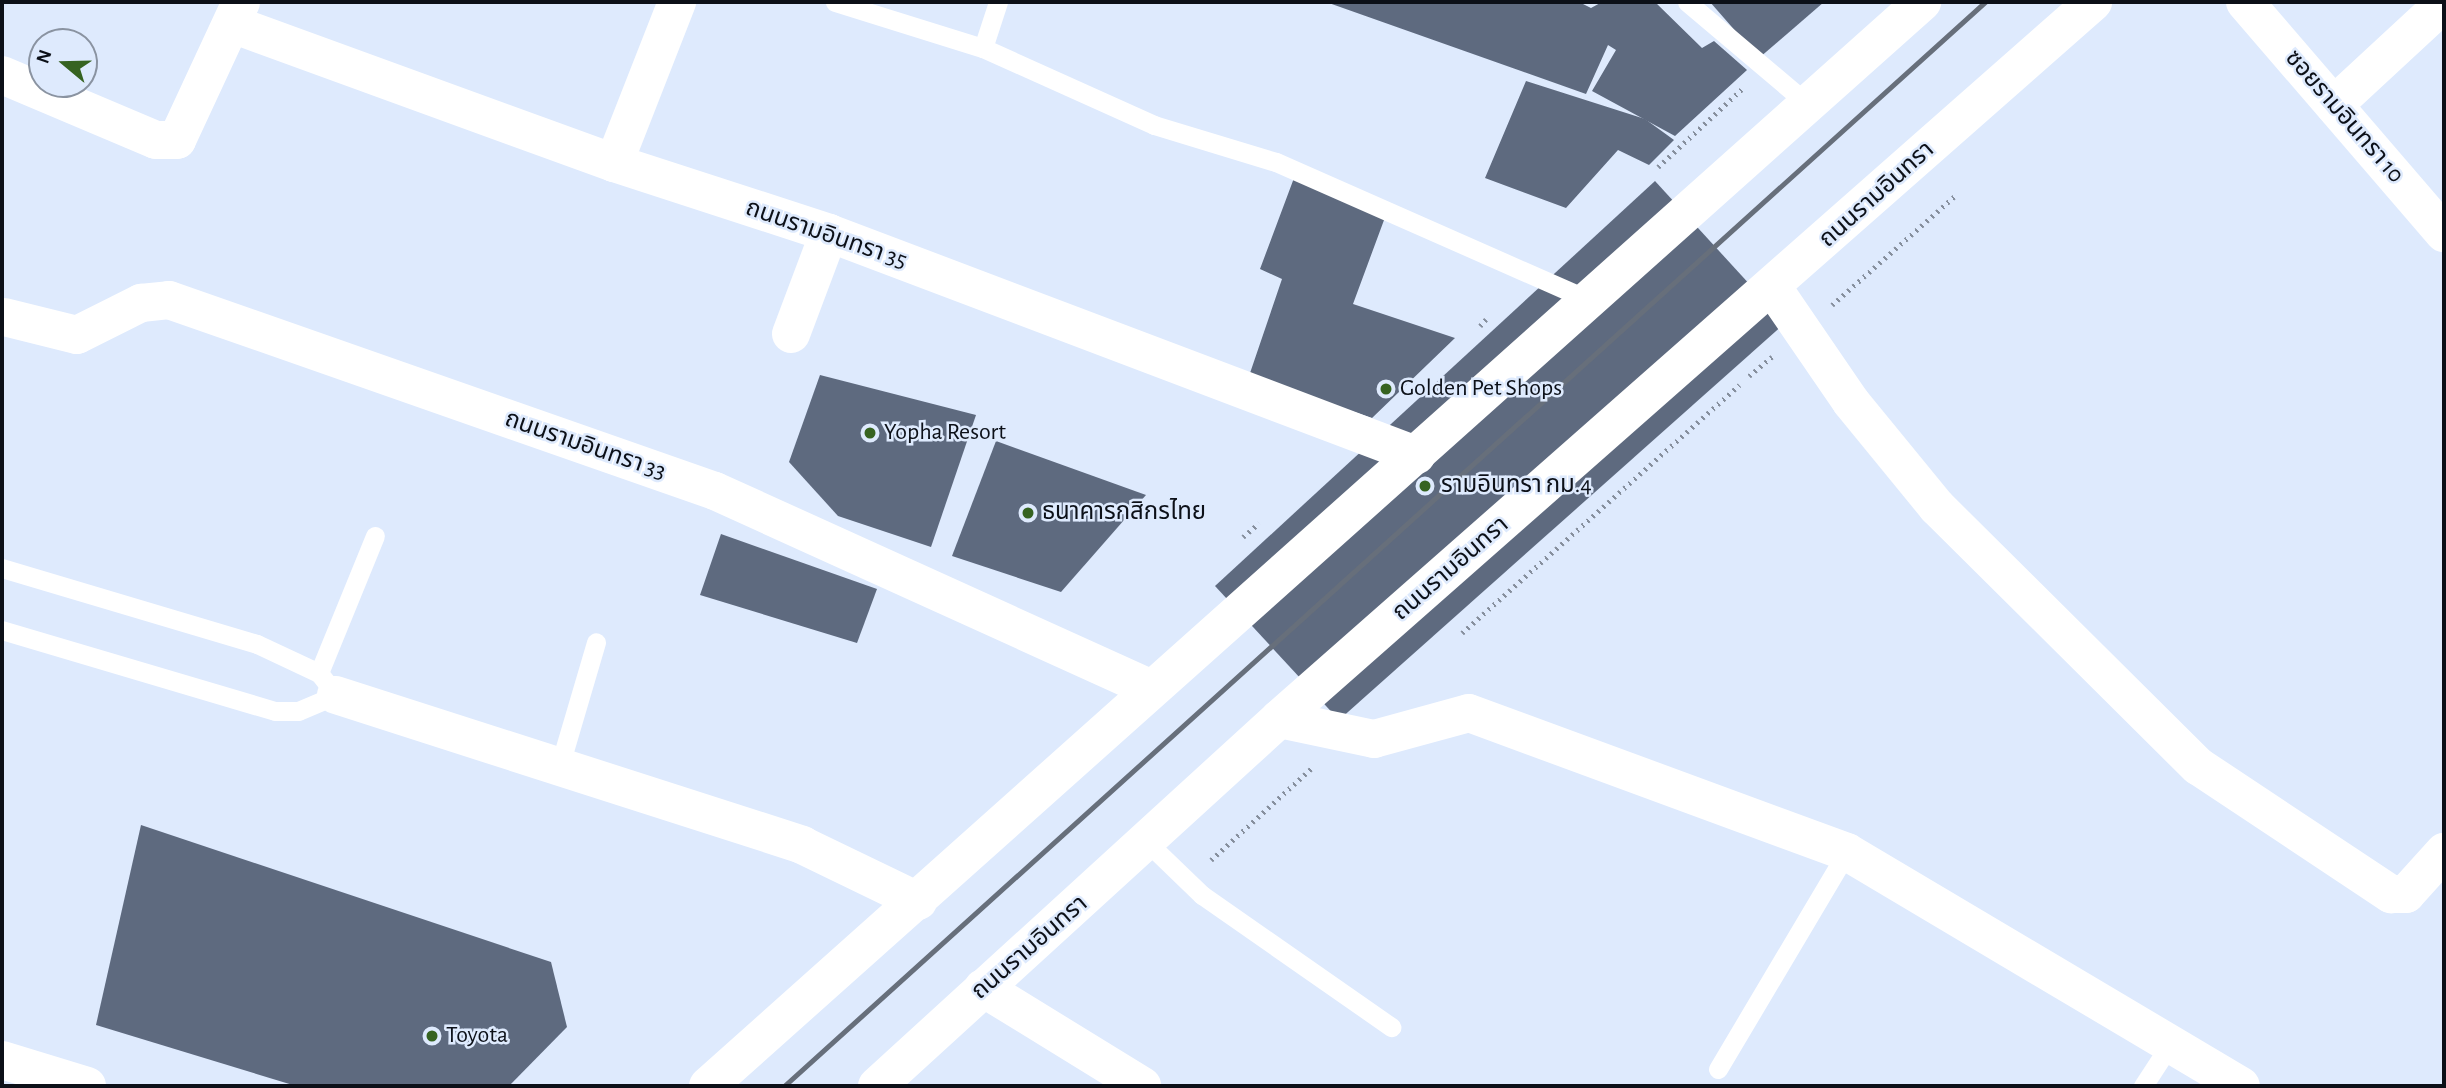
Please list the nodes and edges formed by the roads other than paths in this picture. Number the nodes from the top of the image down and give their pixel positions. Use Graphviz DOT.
graph roads {
  1 [pos="677,2"];
  2 [pos="835,2"];
  3 [pos="998,2"];
  4 [pos="1687,2"];
  5 [pos="1922,2"];
  6 [pos="2093,2"];
  7 [pos="2245,2"];
  8 [pos="2444,2"];
  9 [pos="237,13"];
  10 [pos="983,48"];
  11 [pos="2,75"];
  12 [pos="1809,105"];
  13 [pos="2334,105"];
  14 [pos="614,163"];
  15 [pos="829,233"];
  16 [pos="2444,233"];
  17 [pos="1773,288"];
  18 [pos="1586,299"];
  19 [pos="4,317"];
  20 [pos="791,334"];
  21 [pos="1416,455"];
  22 [pos="375,536"];
  23 [pos="2,568"];
  24 [pos="2,630"];
  25 [pos="596,642"];
  26 [pos="327,684"];
  27 [pos="1151,689"];
  28 [pos="1279,719"];
  29 [pos="559,768"];
  30 [pos="1149,844"];
  31 [pos="1847,852"];
  32 [pos="2444,852"];
  33 [pos="918,901"];
  34 [pos="983,988"];
  35 [pos="1391,1027"];
  36 [pos="2171,1043"];
  37 [pos="2,1060"];
  38 [pos="1718,1069"];
  39 [pos="87,1086"];
  40 [pos="708,1086"];
  41 [pos="877,1086"];
  42 [pos="1142,1086"];
  43 [pos="2143,1086"];
  44 [pos="2241,1086"];
  1 -- 14 [label="street"];
  2 -- 10 [label="lane"];
  3 -- 10 [label="lane"];
  4 -- 12 [label="lane"];
  5 -- 12 [label="street"];
  6 -- 17 [label="street, ถนนรามอินทรา"];
  7 -- 13 [label="street, ซอยรามอินทรา 10"];
  8 -- 13 [label="street"];
  9 -- 11 [label="street"];
  9 -- 14 [label="street, ถนนรามอินทรา 35"];
  10 -- 18 [label="lane"];
  12 -- 18 [label="street"];
  13 -- 16 [label="street, ซอยรามอินทรา 10"];
  14 -- 15 [label="street, ถนนรามอินทรา 35"];
  15 -- 20 [label="street"];
  15 -- 21 [label="street, ถนนรามอินทรา 35"];
  17 -- 28 [label="street, ถนนรามอินทรา"];
  17 -- 32 [label="street"];
  18 -- 21 [label="street"];
  19 -- 27 [label="street, ถนนรามอินทรา 33"];
  21 -- 27 [label="street"];
  22 -- 26 [label="lane"];
  23 -- 26 [label="lane"];
  24 -- 26 [label="lane"];
  25 -- 29 [label="lane"];
  26 -- 29 [label="street"];
  27 -- 33 [label="street"];
  28 -- 30 [label="street, ถนนรามอินทรา"];
  28 -- 31 [label="street"];
  29 -- 33 [label="street"];
  30 -- 34 [label="street, ถนนรามอินทรา"];
  30 -- 35 [label="lane"];
  31 -- 36 [label="street"];
  31 -- 38 [label="lane"];
  33 -- 40 [label="street"];
  34 -- 41 [label="street, ถนนรามอินทรา"];
  34 -- 42 [label="street"];
  36 -- 43 [label="lane"];
  36 -- 44 [label="street"];
  37 -- 39 [label="street"];
}
